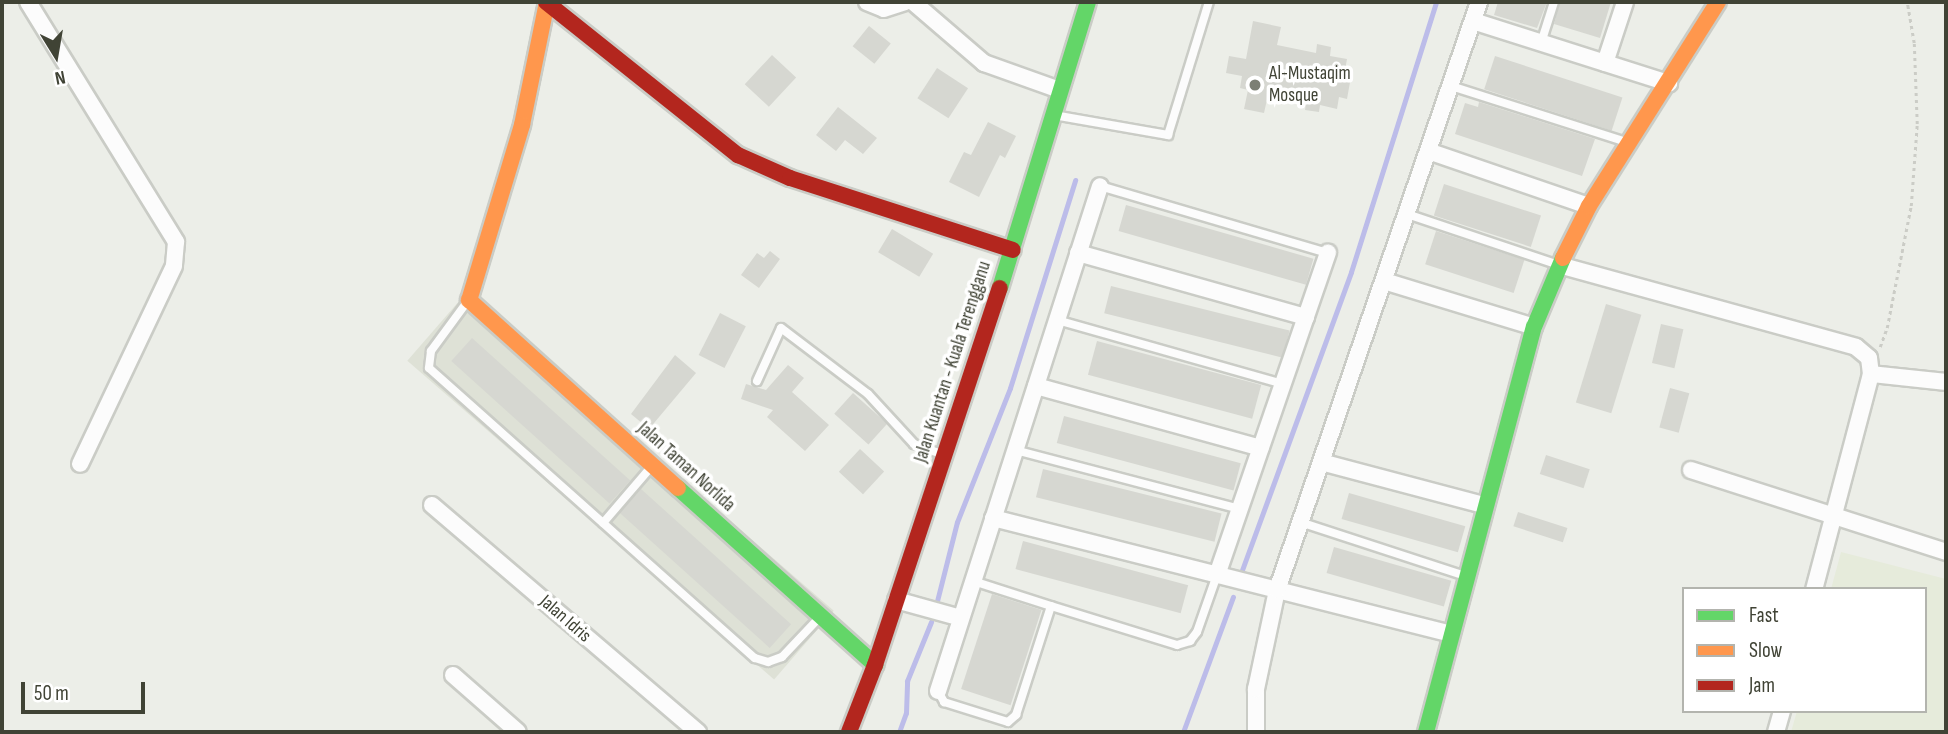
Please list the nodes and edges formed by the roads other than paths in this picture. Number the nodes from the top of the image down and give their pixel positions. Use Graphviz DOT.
graph roads {
  1 [pos="28,2"];
  2 [pos="546,2"];
  3 [pos="867,2"];
  4 [pos="905,2"];
  5 [pos="913,2"];
  6 [pos="1088,2"];
  7 [pos="1209,2"];
  8 [pos="1479,2"];
  9 [pos="1554,2"];
  10 [pos="1625,2"];
  11 [pos="1718,2"];
  12 [pos="1473,21"];
  13 [pos="1541,43"];
  14 [pos="1605,63"];
  15 [pos="1669,83"];
  16 [pos="1451,86"];
  17 [pos="1060,90"];
  18 [pos="1052,114"];
  19 [pos="1630,143"];
  20 [pos="1428,151"];
  21 [pos="1100,186"];
  22 [pos="1589,206"];
  23 [pos="1406,214"];
  24 [pos="1013,250"];
  25 [pos="1078,253"];
  26 [pos="1328,253"];
  27 [pos="1559,265"];
  28 [pos="1384,281"];
  29 [pos="469,300"];
  30 [pos="1306,317"];
  31 [pos="1057,320"];
  32 [pos="1534,327"];
  33 [pos="1871,374"];
  34 [pos="757,381"];
  35 [pos="1946,382"];
  36 [pos="1283,384"];
  37 [pos="1036,386"];
  38 [pos="1261,448"];
  39 [pos="1015,450"];
  40 [pos="944,455"];
  41 [pos="1321,462"];
  42 [pos="80,464"];
  43 [pos="653,465"];
  44 [pos="1690,470"];
  45 [pos="432,505"];
  46 [pos="1484,505"];
  47 [pos="1240,509"];
  48 [pos="1834,517"];
  49 [pos="993,518"];
  50 [pos="1300,522"];
  51 [pos="603,523"];
  52 [pos="1946,552"];
  53 [pos="1217,575"];
  54 [pos="1465,576"];
  55 [pos="973,581"];
  56 [pos="1815,587"];
  57 [pos="1277,590"];
  58 [pos="896,600"];
  59 [pos="1051,606"];
  60 [pos="821,616"];
  61 [pos="961,618"];
  62 [pos="1450,634"];
  63 [pos="875,665"];
  64 [pos="453,674"];
  65 [pos="938,691"];
  66 [pos="1781,713"];
  67 [pos="518,732"];
  68 [pos="698,732"];
  69 [pos="849,732"];
  70 [pos="1256,732"];
  71 [pos="1426,732"];
  72 [pos="1776,732"];
  1 -- 42 [label="street"];
  2 -- 24 [label="main road"];
  2 -- 29 [label="main road"];
  3 -- 4 [label="street"];
  5 -- 17 [label="street"];
  6 -- 17 [label="main road, Jalan Kuantan - Kuala Terengganu"];
  7 -- 18 [label="lane"];
  8 -- 12 [label="street"];
  9 -- 13 [label="lane"];
  10 -- 14 [label="street"];
  11 -- 15 [label="main road"];
  12 -- 13 [label="street"];
  12 -- 16 [label="street"];
  13 -- 14 [label="street"];
  14 -- 15 [label="street"];
  15 -- 19 [label="main road"];
  16 -- 19 [label="lane"];
  16 -- 20 [label="street"];
  17 -- 18 [label="main road, Jalan Kuantan - Kuala Terengganu"];
  18 -- 24 [label="main road, Jalan Kuantan - Kuala Terengganu"];
  19 -- 22 [label="main road"];
  20 -- 22 [label="street"];
  20 -- 23 [label="street"];
  21 -- 25 [label="street"];
  21 -- 26 [label="lane"];
  22 -- 27 [label="main road"];
  23 -- 27 [label="lane"];
  23 -- 28 [label="street"];
  24 -- 40 [label="main road, Jalan Kuantan - Kuala Terengganu"];
  25 -- 30 [label="street"];
  25 -- 31 [label="street"];
  26 -- 30 [label="street"];
  27 -- 32 [label="main road"];
  27 -- 33 [label="street"];
  28 -- 32 [label="street"];
  28 -- 41 [label="street"];
  29 -- 43 [label="main road, Jalan Taman Norlida"];
  29 -- 51 [label="lane"];
  30 -- 36 [label="street"];
  31 -- 36 [label="lane"];
  31 -- 37 [label="street"];
  32 -- 46 [label="main road"];
  33 -- 35 [label="street"];
  33 -- 48 [label="street"];
  34 -- 40 [label="lane"];
  36 -- 38 [label="street"];
  37 -- 38 [label="street"];
  37 -- 39 [label="street"];
  38 -- 47 [label="street"];
  39 -- 47 [label="lane"];
  39 -- 49 [label="street"];
  40 -- 58 [label="main road, Jalan Kuantan - Kuala Terengganu"];
  41 -- 46 [label="street"];
  41 -- 50 [label="street"];
  43 -- 51 [label="lane"];
  43 -- 60 [label="main road, Jalan Taman Norlida"];
  44 -- 48 [label="street"];
  45 -- 68 [label="street, Jalan Idris"];
  46 -- 54 [label="main road"];
  47 -- 53 [label="street"];
  48 -- 52 [label="street"];
  48 -- 56 [label="street"];
  49 -- 53 [label="street"];
  49 -- 55 [label="street"];
  50 -- 54 [label="lane"];
  50 -- 57 [label="street"];
  51 -- 60 [label="lane"];
  53 -- 57 [label="street"];
  53 -- 59 [label="lane"];
  54 -- 62 [label="main road"];
  55 -- 59 [label="lane"];
  55 -- 61 [label="street"];
  57 -- 62 [label="street"];
  57 -- 70 [label="street"];
  58 -- 61 [label="street"];
  58 -- 63 [label="main road, Jalan Kuantan - Kuala Terengganu"];
  59 -- 65 [label="lane"];
  60 -- 63 [label="main road, Jalan Taman Norlida"];
  61 -- 65 [label="street"];
  62 -- 71 [label="main road"];
  63 -- 69 [label="main road, Jalan Kuantan - Kuala Terengganu"];
  64 -- 67 [label="street"];
  66 -- 72 [label="street"];
}
